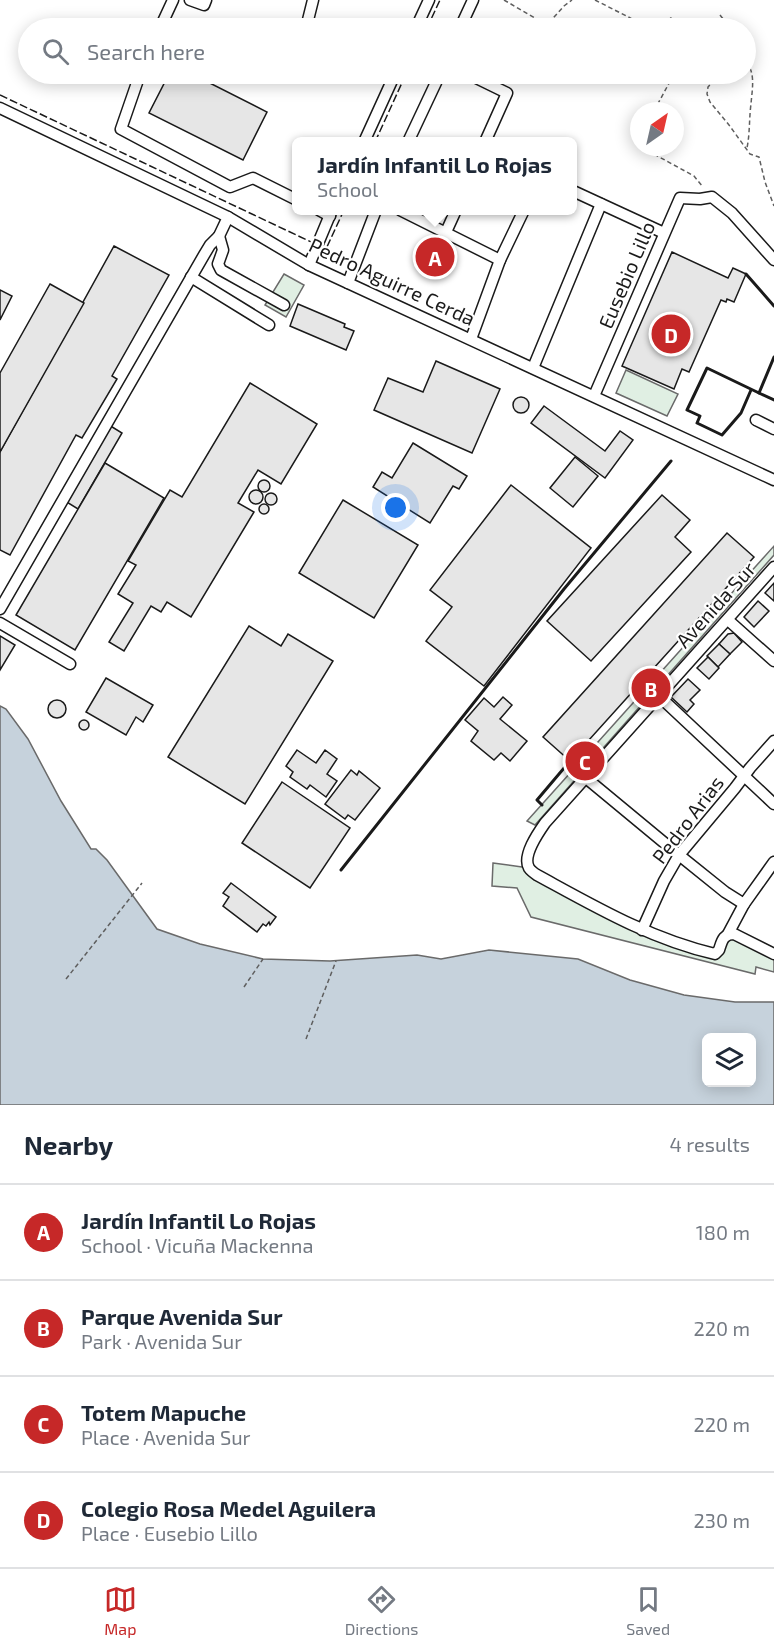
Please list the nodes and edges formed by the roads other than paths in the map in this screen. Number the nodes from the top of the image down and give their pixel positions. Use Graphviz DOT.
graph roads {
  1 [pos="173,0"];
  2 [pos="190,0"];
  3 [pos="206,0"];
  4 [pos="313,0"];
  5 [pos="429,0"];
  6 [pos="473,0"];
  7 [pos="165,18"];
  8 [pos="308,18"];
  9 [pos="421,18"];
  10 [pos="465,18"];
  11 [pos="137,84"];
  12 [pos="390,84"];
  13 [pos="435,84"];
  14 [pos="489,84"];
  15 [pos="0,108"];
  16 [pos="366,137"];
  17 [pos="410,137"];
  18 [pos="487,137"];
  19 [pos="577,193"];
  20 [pos="292,197"];
  21 [pos="601,204"];
  22 [pos="330,215"];
  23 [pos="374,215"];
  24 [pos="410,215"];
  25 [pos="454,215"];
  26 [pos="522,215"];
  27 [pos="228,218"];
  28 [pos="446,232"];
  29 [pos="664,233"];
  30 [pos="219,236"];
  31 [pos="500,260"];
  32 [pos="774,260"];
  33 [pos="309,265"];
  34 [pos="191,277"];
  35 [pos="348,283"];
  36 [pos="284,305"];
  37 [pos="269,325"];
  38 [pos="471,339"];
  39 [pos="533,368"];
  40 [pos="594,396"];
  41 [pos="756,420"];
  42 [pos="774,429"];
  43 [pos="774,480"];
  44 [pos="774,567"];
  45 [pos="0,609"];
  46 [pos="728,620"];
  47 [pos="0,624"];
  48 [pos="774,661"];
  49 [pos="70,664"];
  50 [pos="659,696"];
  51 [pos="774,741"];
  52 [pos="744,776"];
  53 [pos="586,778"];
  54 [pos="774,804"];
  55 [pos="679,855"];
  56 [pos="774,862"];
  57 [pos="744,904"];
  58 [pos="642,930"];
  59 [pos="728,934"];
  60 [pos="774,954"];
  1 -- 7 [label="street"];
  2 -- 3 [label="street"];
  4 -- 8 [label="street"];
  5 -- 9 [label="street"];
  6 -- 10 [label="street"];
  11 -- 20 [label="street"];
  12 -- 16 [label="street"];
  13 -- 17 [label="street"];
  14 -- 18 [label="street"];
  15 -- 27 [label="street, Pedro Aguirre Cerda"];
  19 -- 21 [label="street"];
  21 -- 29 [label="street"];
  21 -- 39 [label="street"];
  22 -- 33 [label="street"];
  23 -- 35 [label="street"];
  24 -- 28 [label="street"];
  25 -- 28 [label="street"];
  26 -- 31 [label="street"];
  27 -- 30 [label="street"];
  27 -- 33 [label="street, Pedro Aguirre Cerda"];
  28 -- 31 [label="street"];
  29 -- 32 [label="street, Eusebio Lillo"];
  29 -- 40 [label="street, Eusebio Lillo"];
  30 -- 34 [label="street"];
  30 -- 36 [label="street"];
  31 -- 38 [label="street"];
  33 -- 35 [label="street, Pedro Aguirre Cerda"];
  34 -- 37 [label="street"];
  34 -- 45 [label="street"];
  35 -- 38 [label="street, Pedro Aguirre Cerda"];
  38 -- 39 [label="street, Pedro Aguirre Cerda"];
  39 -- 40 [label="street, Pedro Aguirre Cerda"];
  40 -- 43 [label="street, Pedro Aguirre Cerda"];
  41 -- 42 [label="street"];
  44 -- 46 [label="street, Avenida Sur"];
  46 -- 48 [label="street"];
  46 -- 50 [label="street, Avenida Sur"];
  47 -- 49 [label="street"];
  50 -- 52 [label="street"];
  50 -- 53 [label="street, Avenida Sur"];
  51 -- 52 [label="street, Pedro Arias"];
  52 -- 54 [label="street"];
  52 -- 55 [label="street, Pedro Arias"];
  53 -- 55 [label="street"];
  53 -- 58 [label="street, Avenida Sur"];
  55 -- 57 [label="street"];
  55 -- 58 [label="street, Pedro Arias"];
  56 -- 57 [label="street"];
  57 -- 59 [label="street"];
  58 -- 59 [label="street"];
  59 -- 60 [label="street"];
}
